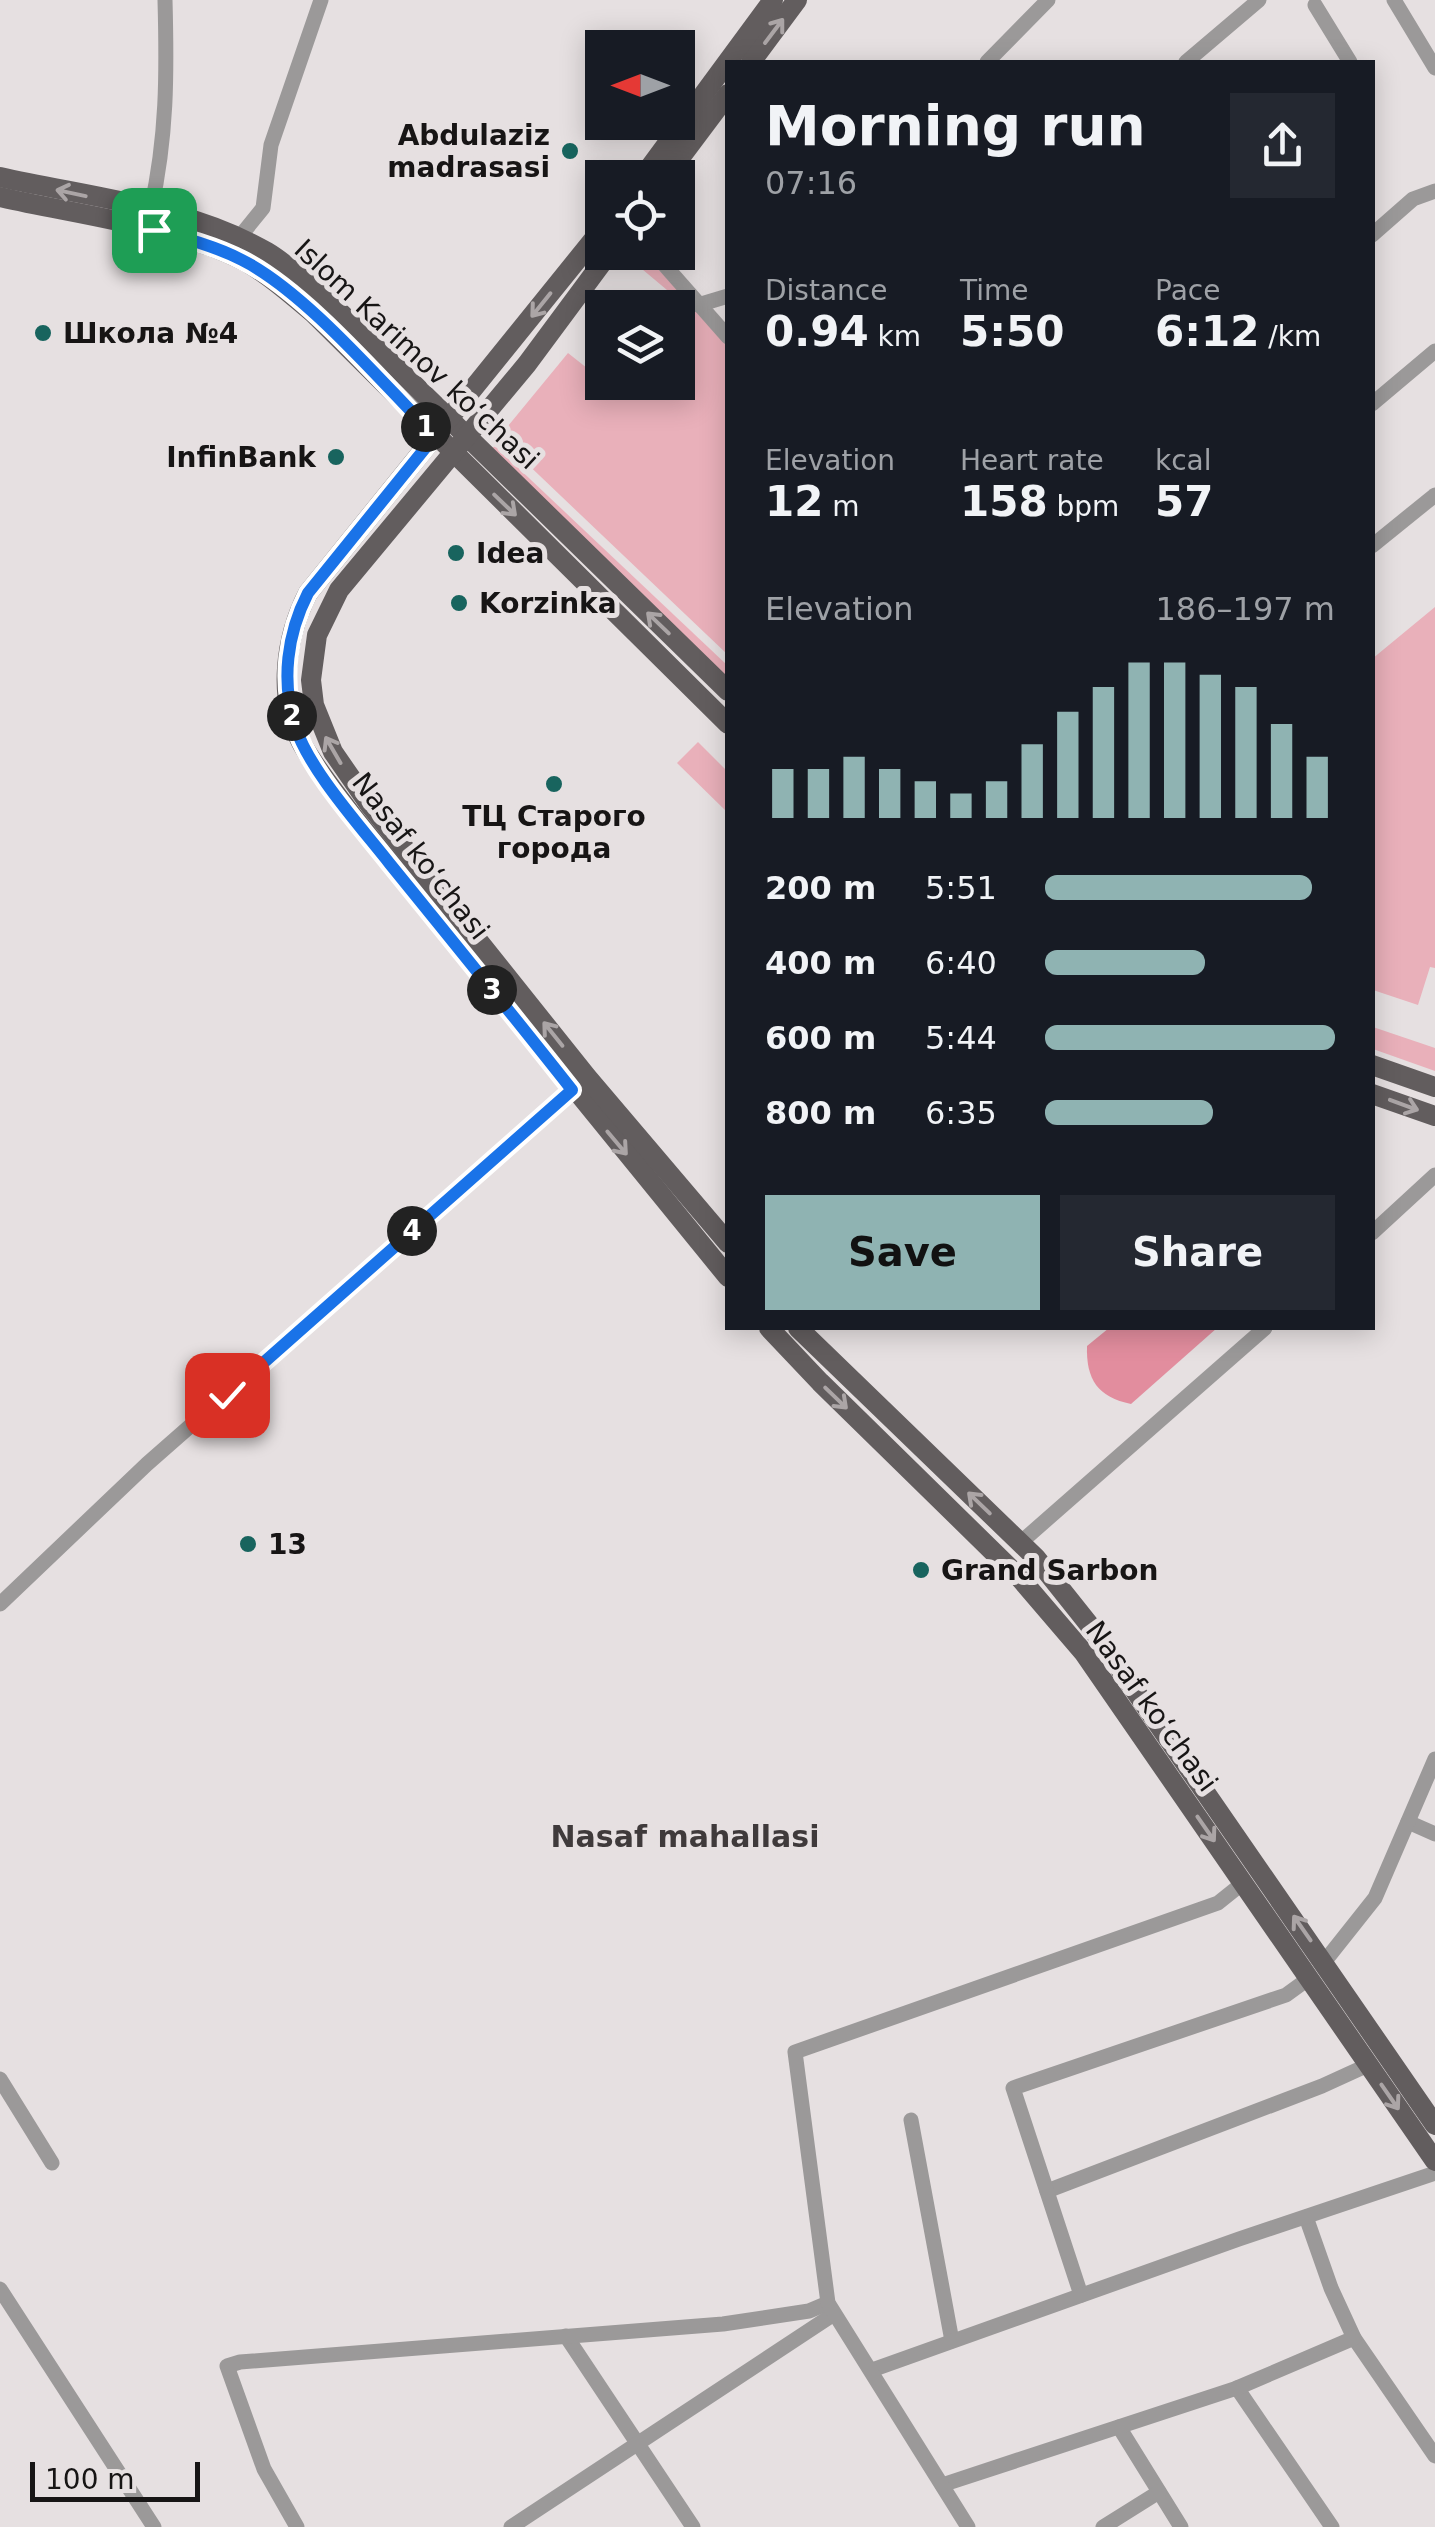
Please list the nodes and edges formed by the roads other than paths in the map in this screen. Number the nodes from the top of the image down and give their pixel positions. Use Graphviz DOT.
graph roads {
  1 [pos="165,0"];
  2 [pos="321,0"];
  3 [pos="773,0"];
  4 [pos="797,0"];
  5 [pos="1048,0"];
  6 [pos="1260,0"];
  7 [pos="1394,0"];
  8 [pos="1316,2"];
  9 [pos="738,60"];
  10 [pos="752,60"];
  11 [pos="989,60"];
  12 [pos="1188,60"];
  13 [pos="1349,60"];
  14 [pos="1435,68"];
  15 [pos="724,84"];
  16 [pos="658,160"];
  17 [pos="676,160"];
  18 [pos="0,177"];
  19 [pos="1435,190"];
  20 [pos="0,197"];
  21 [pos="151,210"];
  22 [pos="1375,232"];
  23 [pos="238,239"];
  24 [pos="585,250"];
  25 [pos="597,270"];
  26 [pos="668,270"];
  27 [pos="725,297"];
  28 [pos="698,305"];
  29 [pos="725,333"];
  30 [pos="1435,351"];
  31 [pos="1375,401"];
  32 [pos="449,418"];
  33 [pos="466,434"];
  34 [pos="435,436"];
  35 [pos="452,454"];
  36 [pos="1435,495"];
  37 [pos="1375,544"];
  38 [pos="725,688"];
  39 [pos="725,721"];
  40 [pos="413,876"];
  41 [pos="1375,1066"];
  42 [pos="580,1083"];
  43 [pos="1435,1087"];
  44 [pos="1375,1095"];
  45 [pos="1435,1116"];
  46 [pos="1435,1175"];
  47 [pos="1375,1230"];
  48 [pos="725,1240"];
  49 [pos="725,1273"];
  50 [pos="771,1330"];
  51 [pos="800,1330"];
  52 [pos="1263,1330"];
  53 [pos="1020,1543"];
  54 [pos="0,1604"];
  55 [pos="1435,1759"];
  56 [pos="1408,1822"];
  57 [pos="1435,1834"];
  58 [pos="1244,1884"];
  59 [pos="1325,1962"];
  60 [pos="1308,1979"];
  61 [pos="1368,2064"];
  62 [pos="0,2079"];
  63 [pos="911,2120"];
  64 [pos="1435,2125"];
  65 [pos="1435,2161"];
  66 [pos="52,2163"];
  67 [pos="1435,2173"];
  68 [pos="1047,2191"];
  69 [pos="1306,2217"];
  70 [pos="0,2289"];
  71 [pos="1082,2295"];
  72 [pos="831,2308"];
  73 [pos="566,2336"];
  74 [pos="1354,2338"];
  75 [pos="952,2342"];
  76 [pos="872,2370"];
  77 [pos="1237,2388"];
  78 [pos="1120,2428"];
  79 [pos="638,2442"];
  80 [pos="1435,2456"];
  81 [pos="942,2485"];
  82 [pos="1160,2492"];
  83 [pos="154,2527"];
  84 [pos="297,2527"];
  85 [pos="512,2527"];
  86 [pos="692,2527"];
  87 [pos="968,2527"];
  88 [pos="1103,2527"];
  89 [pos="1181,2527"];
  90 [pos="1332,2527"];
  1 -- 21 [label="street"];
  2 -- 23 [label="street"];
  3 -- 9 [label="main road"];
  10 -- 4 [label="main road, one-way"];
  5 -- 11 [label="street"];
  6 -- 12 [label="street"];
  7 -- 14 [label="street"];
  8 -- 13 [label="street"];
  15 -- 16 [label="main road"];
  15 -- 17 [label="main road"];
  21 -- 18 [label="main road, Islom Karimov ko‘chasi, one-way"];
  19 -- 22 [label="street"];
  20 -- 34 [label="main road, Islom Karimov ko‘chasi"];
  21 -- 23 [label="main road, Islom Karimov ko‘chasi"];
  23 -- 32 [label="main road, Islom Karimov ko‘chasi"];
  24 -- 32 [label="main road, Nasaf ko‘chasi, one-way"];
  25 -- 33 [label="main road, Nasaf ko‘chasi"];
  26 -- 28 [label="street"];
  27 -- 28 [label="street"];
  28 -- 29 [label="street"];
  30 -- 31 [label="street"];
  32 -- 33 [label="main road, Islom Karimov ko‘chasi"];
  32 -- 34 [label="main road, Nasaf ko‘chasi"];
  33 -- 35 [label="main road, Nasaf ko‘chasi"];
  38 -- 33 [label="main road, Islom Karimov ko‘chasi, one-way"];
  34 -- 35 [label="main road, Islom Karimov ko‘chasi"];
  34 -- 40 [label="main road, Nasaf ko‘chasi"];
  35 -- 39 [label="main road, Islom Karimov ko‘chasi, one-way"];
  40 -- 35 [label="main road, Nasaf ko‘chasi, one-way"];
  36 -- 37 [label="street"];
  40 -- 42 [label="main road, Nasaf ko‘chasi"];
  41 -- 43 [label="main road"];
  42 -- 48 [label="main road, Nasaf ko‘chasi"];
  42 -- 49 [label="main road, Nasaf ko‘chasi, one-way"];
  42 -- 54 [label="street"];
  44 -- 45 [label="main road, one-way"];
  46 -- 47 [label="street"];
  50 -- 58 [label="main road, Nasaf ko‘chasi, one-way"];
  53 -- 51 [label="main road, Nasaf ko‘chasi, one-way"];
  52 -- 53 [label="street"];
  59 -- 53 [label="main road, Nasaf ko‘chasi, one-way"];
  55 -- 56 [label="street"];
  56 -- 57 [label="street"];
  56 -- 59 [label="street"];
  58 -- 60 [label="main road, Nasaf ko‘chasi"];
  58 -- 72 [label="street"];
  59 -- 64 [label="main road, Nasaf ko‘chasi"];
  60 -- 61 [label="main road, Nasaf ko‘chasi"];
  60 -- 68 [label="street"];
  61 -- 65 [label="main road, Nasaf ko‘chasi, one-way"];
  61 -- 68 [label="street"];
  62 -- 66 [label="street"];
  63 -- 75 [label="street"];
  67 -- 69 [label="street"];
  68 -- 71 [label="street"];
  69 -- 71 [label="street"];
  69 -- 74 [label="street"];
  70 -- 83 [label="street"];
  71 -- 75 [label="street"];
  72 -- 73 [label="street"];
  72 -- 76 [label="street"];
  72 -- 79 [label="street"];
  73 -- 79 [label="street"];
  73 -- 84 [label="street"];
  74 -- 77 [label="street"];
  74 -- 80 [label="street"];
  75 -- 76 [label="street"];
  76 -- 81 [label="street"];
  77 -- 78 [label="street"];
  77 -- 90 [label="street"];
  78 -- 81 [label="street"];
  78 -- 82 [label="street"];
  79 -- 85 [label="street"];
  79 -- 86 [label="street"];
  81 -- 87 [label="street"];
  82 -- 88 [label="street"];
  82 -- 89 [label="street"];
}
